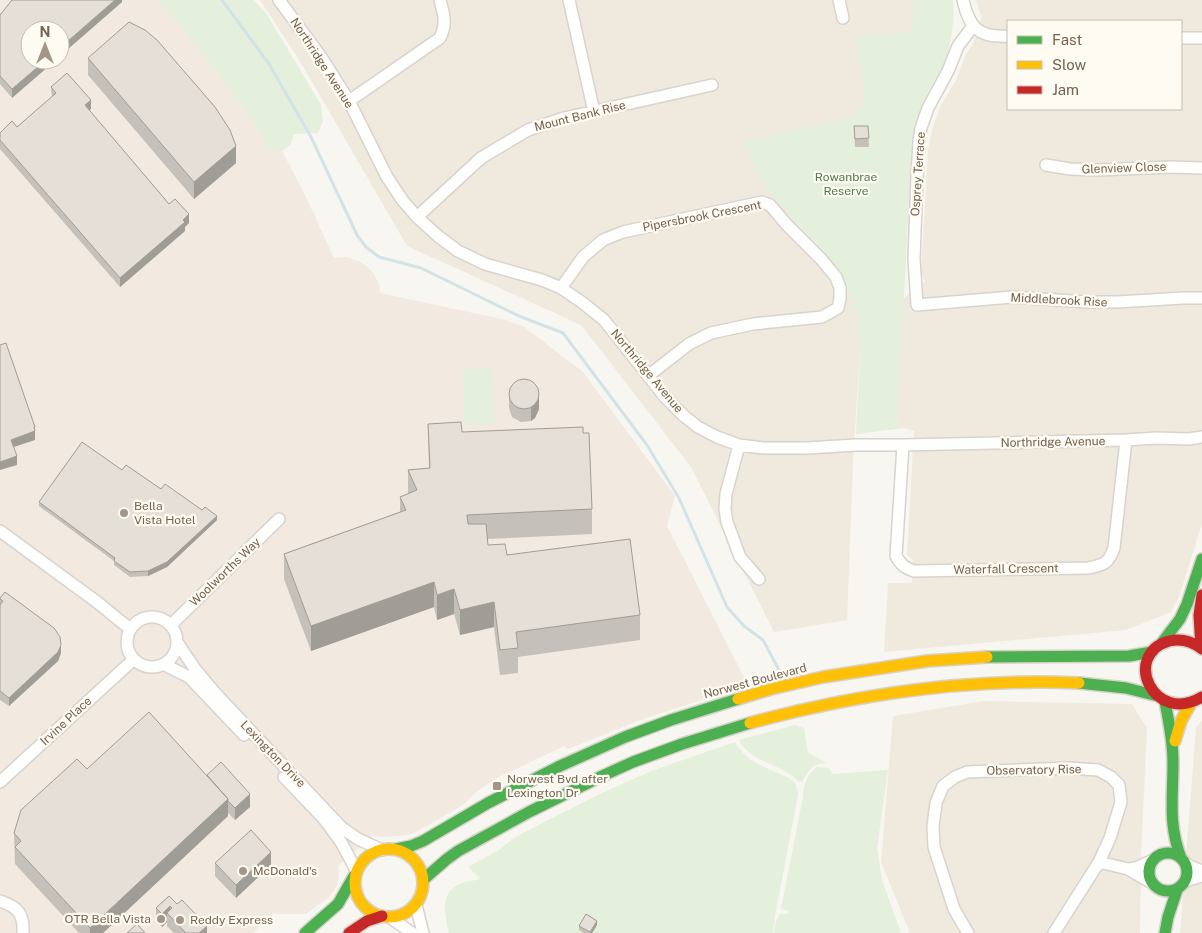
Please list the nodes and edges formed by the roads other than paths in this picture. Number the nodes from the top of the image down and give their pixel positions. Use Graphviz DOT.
graph roads {
  1 [pos="279,0"];
  2 [pos="440,0"];
  3 [pos="569,0"];
  4 [pos="839,0"];
  5 [pos="963,0"];
  6 [pos="843,18"];
  7 [pos="973,26"];
  8 [pos="1007,36"];
  9 [pos="1182,38"];
  10 [pos="1202,38"];
  11 [pos="712,84"];
  12 [pos="349,101"];
  13 [pos="594,112"];
  14 [pos="1046,165"];
  15 [pos="1202,168"];
  16 [pos="417,217"];
  17 [pos="561,288"];
  18 [pos="1202,298"];
  19 [pos="917,305"];
  20 [pos="648,376"];
  21 [pos="1202,437"];
  22 [pos="1189,439"];
  23 [pos="1126,440"];
  24 [pos="739,445"];
  25 [pos="903,445"];
  26 [pos="1202,446"];
  27 [pos="279,519"];
  28 [pos="0,531"];
  29 [pos="1202,559"];
  30 [pos="759,579"];
  31 [pos="1202,595"];
  32 [pos="171,625"];
  33 [pos="130,630"];
  34 [pos="177,642"];
  35 [pos="1156,648"];
  36 [pos="1202,648"];
  37 [pos="133,660"];
  38 [pos="165,665"];
  39 [pos="1154,695"];
  40 [pos="1199,698"];
  41 [pos="1165,702"];
  42 [pos="1173,763"];
  43 [pos="0,782"];
  44 [pos="1171,816"];
  45 [pos="396,849"];
  46 [pos="382,850"];
  47 [pos="1154,859"];
  48 [pos="1183,860"];
  49 [pos="1099,862"];
  50 [pos="1128,869"];
  51 [pos="1202,871"];
  52 [pos="355,873"];
  53 [pos="1202,876"];
  54 [pos="424,879"];
  55 [pos="1154,886"];
  56 [pos="1181,886"];
  57 [pos="0,902"];
  58 [pos="416,904"];
  59 [pos="387,917"];
  60 [pos="1165,931"];
  61 [pos="23,933"];
  62 [pos="305,933"];
  63 [pos="348,933"];
  64 [pos="412,933"];
  65 [pos="423,933"];
  66 [pos="968,933"];
  67 [pos="1054,933"];
  1 -- 12 [label="street, Northridge Avenue"];
  2 -- 12 [label="street"];
  3 -- 13 [label="street"];
  4 -- 6 [label="street"];
  5 -- 7 [label="street"];
  7 -- 8 [label="street"];
  7 -- 19 [label="street, Osprey Terrace"];
  9 -- 10 [label="street"];
  11 -- 13 [label="street, Mount Bank Rise"];
  12 -- 16 [label="street, Northridge Avenue"];
  13 -- 16 [label="street, Mount Bank Rise"];
  14 -- 15 [label="street, Glenview Close"];
  16 -- 17 [label="street, Northridge Avenue"];
  17 -- 20 [label="street, Northridge Avenue"];
  17 -- 20 [label="street, Pipersbrook Crescent"];
  18 -- 19 [label="street, Middlebrook Rise"];
  20 -- 24 [label="street, Northridge Avenue"];
  21 -- 22 [label="street, Northridge Avenue"];
  22 -- 23 [label="street, Northridge Avenue"];
  22 -- 26 [label="street, Northridge Avenue"];
  23 -- 25 [label="street, Northridge Avenue"];
  23 -- 25 [label="street, Waterfall Crescent"];
  24 -- 25 [label="street, Northridge Avenue"];
  24 -- 30 [label="street"];
  27 -- 32 [label="street, Woolworths Way"];
  28 -- 33 [label="street"];
  29 -- 35 [label="main road"];
  31 -- 36 [label="main road"];
  32 -- 33 [label="street"];
  32 -- 34 [label="street"];
  33 -- 37 [label="street"];
  34 -- 38 [label="street"];
  34 -- 46 [label="street, Lexington Drive"];
  35 -- 36 [label="main road, Norwest Boulevard"];
  35 -- 39 [label="main road"];
  35 -- 45 [label="main road, Norwest Boulevard"];
  37 -- 38 [label="street"];
  37 -- 43 [label="street, Irvine Place"];
  38 -- 52 [label="street, Lexington Drive"];
  39 -- 41 [label="main road"];
  39 -- 54 [label="main road"];
  40 -- 41 [label="main road"];
  40 -- 42 [label="main road"];
  41 -- 42 [label="main road"];
  42 -- 44 [label="main road"];
  44 -- 47 [label="main road"];
  44 -- 48 [label="main road"];
  45 -- 46 [label="main road"];
  45 -- 54 [label="main road"];
  46 -- 52 [label="main road"];
  47 -- 48 [label="main road"];
  47 -- 50 [label="street"];
  47 -- 55 [label="main road"];
  48 -- 51 [label="street"];
  48 -- 56 [label="main road"];
  49 -- 50 [label="street"];
  49 -- 66 [label="street, Observatory Rise"];
  49 -- 67 [label="street, Observatory Rise"];
  50 -- 55 [label="street"];
  52 -- 59 [label="main road"];
  52 -- 62 [label="main road"];
  53 -- 56 [label="street"];
  54 -- 58 [label="main road"];
  55 -- 56 [label="main road"];
  55 -- 60 [label="main road"];
  56 -- 60 [label="main road"];
  57 -- 61 [label="street"];
  58 -- 59 [label="main road"];
  58 -- 65 [label="street"];
  59 -- 63 [label="main road"];
  59 -- 64 [label="street"];
}
